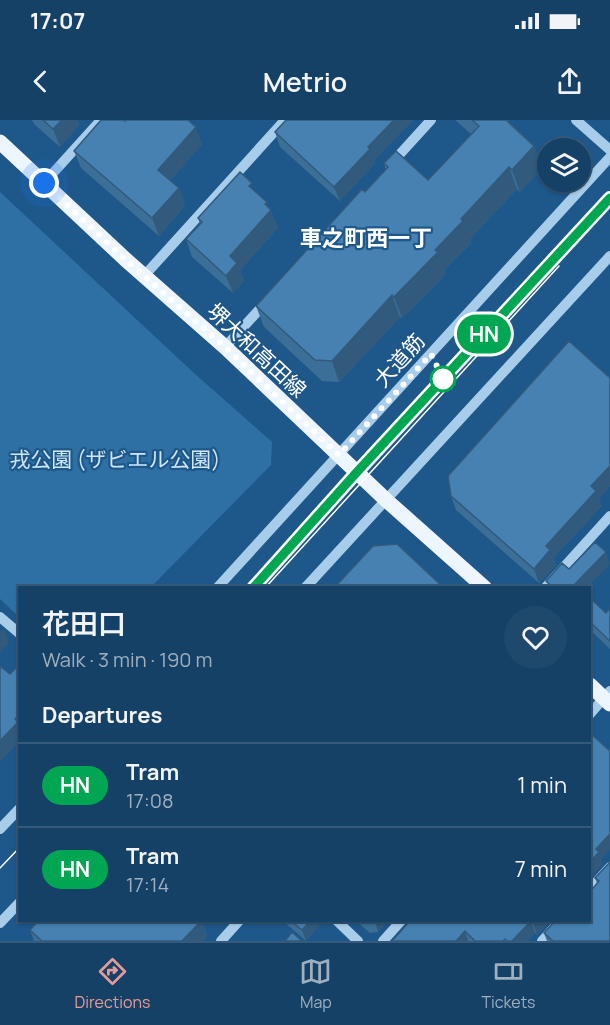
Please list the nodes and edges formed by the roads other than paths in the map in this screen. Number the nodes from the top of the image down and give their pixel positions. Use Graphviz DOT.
graph roads {
  1 [pos="100,120"];
  2 [pos="285,120"];
  3 [pos="431,120"];
  4 [pos="576,120"];
  5 [pos="0,142"];
  6 [pos="610,150"];
  7 [pos="610,157"];
  8 [pos="385,171"];
  9 [pos="44,183"];
  10 [pos="610,256"];
  11 [pos="144,276"];
  12 [pos="275,291"];
  13 [pos="225,347"];
  14 [pos="339,455"];
  15 [pos="385,499"];
  16 [pos="610,516"];
  17 [pos="219,586"];
  18 [pos="307,586"];
  19 [pos="483,586"];
  20 [pos="546,586"];
  21 [pos="0,617"];
  22 [pos="18,632"];
  23 [pos="591,686"];
  24 [pos="608,698"];
  25 [pos="591,713"];
  26 [pos="18,810"];
  27 [pos="0,829"];
  28 [pos="610,867"];
  29 [pos="591,888"];
  30 [pos="18,904"];
  31 [pos="238,922"];
  32 [pos="338,922"];
  33 [pos="400,922"];
  34 [pos="559,922"];
  35 [pos="0,923"];
  36 [pos="221,941"];
  37 [pos="358,941"];
  38 [pos="383,941"];
  39 [pos="542,941"];
  1 -- 9 [label="street"];
  2 -- 11 [label="street"];
  3 -- 8 [label="street"];
  4 -- 6 [label="street"];
  5 -- 9 [label="main road, 堺大和高田線"];
  7 -- 14 [label="street, 大道筋"];
  9 -- 11 [label="main road, 堺大和高田線"];
  10 -- 15 [label="street"];
  11 -- 13 [label="main road, 堺大和高田線"];
  12 -- 13 [label="street"];
  13 -- 14 [label="main road, 堺大和高田線"];
  14 -- 15 [label="main road, 堺大和高田線"];
  14 -- 17 [label="street, 大道筋"];
  15 -- 18 [label="street"];
  15 -- 19 [label="main road, 堺大和高田線"];
  16 -- 20 [label="street"];
  21 -- 22 [label="street"];
  23 -- 24 [label="main road"];
  24 -- 25 [label="street"];
  26 -- 27 [label="street"];
  28 -- 29 [label="street"];
  30 -- 35 [label="street"];
  31 -- 36 [label="street"];
  32 -- 37 [label="street"];
  33 -- 38 [label="street"];
  34 -- 39 [label="street"];
}
